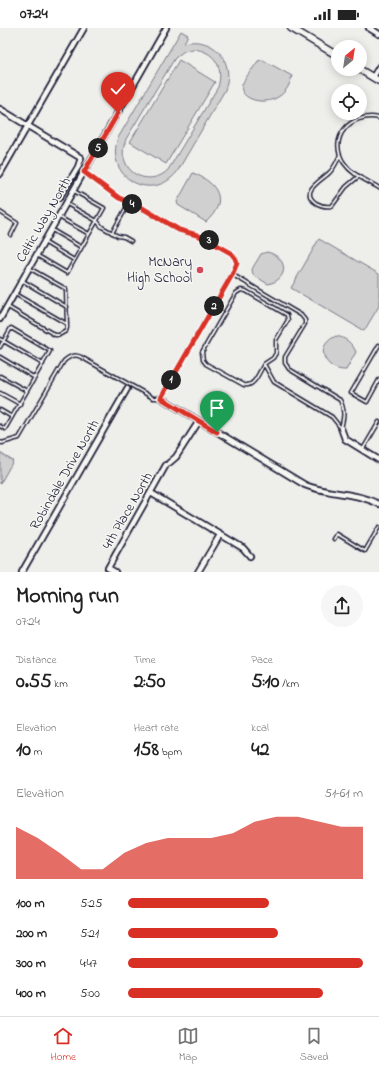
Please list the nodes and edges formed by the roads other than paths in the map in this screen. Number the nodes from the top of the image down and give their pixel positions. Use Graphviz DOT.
graph roads {
  1 [pos="84,28"];
  2 [pos="166,28"];
  3 [pos="291,28"];
  4 [pos="368,28"];
  5 [pos="379,34"];
  6 [pos="331,52"];
  7 [pos="379,67"];
  8 [pos="367,74"];
  9 [pos="373,77"];
  10 [pos="379,81"];
  11 [pos="0,109"];
  12 [pos="379,118"];
  13 [pos="28,126"];
  14 [pos="340,155"];
  15 [pos="84,172"];
  16 [pos="0,174"];
  17 [pos="358,176"];
  18 [pos="379,188"];
  19 [pos="74,190"];
  20 [pos="59,198"];
  21 [pos="129,203"];
  22 [pos="66,204"];
  23 [pos="0,212"];
  24 [pos="59,216"];
  25 [pos="97,221"];
  26 [pos="51,229"];
  27 [pos="112,233"];
  28 [pos="89,234"];
  29 [pos="11,235"];
  30 [pos="131,241"];
  31 [pos="44,242"];
  32 [pos="82,247"];
  33 [pos="37,255"];
  34 [pos="74,260"];
  35 [pos="30,268"];
  36 [pos="232,275"];
  37 [pos="22,281"];
  38 [pos="14,294"];
  39 [pos="7,307"];
  40 [pos="67,307"];
  41 [pos="0,319"];
  42 [pos="67,324"];
  43 [pos="0,339"];
  44 [pos="3,341"];
  45 [pos="379,345"];
  46 [pos="0,347"];
  47 [pos="0,357"];
  48 [pos="43,364"];
  49 [pos="264,364"];
  50 [pos="0,376"];
  51 [pos="35,378"];
  52 [pos="379,380"];
  53 [pos="127,389"];
  54 [pos="27,391"];
  55 [pos="0,393"];
  56 [pos="161,398"];
  57 [pos="20,404"];
  58 [pos="0,410"];
  59 [pos="12,417"];
  60 [pos="199,421"];
  61 [pos="379,422"];
  62 [pos="0,426"];
  63 [pos="341,428"];
  64 [pos="0,442"];
  65 [pos="362,450"];
  66 [pos="378,458"];
  67 [pos="151,494"];
  68 [pos="379,504"];
  69 [pos="379,527"];
  70 [pos="220,534"];
  71 [pos="334,539"];
  72 [pos="250,556"];
  73 [pos="22,572"];
  74 [pos="115,572"];
  75 [pos="198,572"];
  1 -- 13 [label="street"];
  2 -- 15 [label="street, Celtic Way North"];
  3 -- 6 [label="street"];
  4 -- 5 [label="street"];
  7 -- 9 [label="street"];
  8 -- 9 [label="street"];
  9 -- 10 [label="street"];
  11 -- 13 [label="street"];
  12 -- 14 [label="lane"];
  13 -- 16 [label="street"];
  13 -- 20 [label="street"];
  14 -- 17 [label="lane"];
  14 -- 17 [label="lane"];
  15 -- 19 [label="street, Celtic Way North"];
  15 -- 21 [label="lane"];
  17 -- 18 [label="lane"];
  19 -- 22 [label="street, Celtic Way North"];
  19 -- 25 [label="lane"];
  21 -- 27 [label="lane"];
  21 -- 36 [label="lane"];
  22 -- 24 [label="street, Celtic Way North"];
  22 -- 25 [label="lane"];
  23 -- 29 [label="lane"];
  24 -- 26 [label="street, Celtic Way North"];
  24 -- 28 [label="lane"];
  25 -- 27 [label="lane"];
  25 -- 28 [label="lane"];
  26 -- 31 [label="street, Celtic Way North"];
  26 -- 32 [label="lane"];
  27 -- 30 [label="lane"];
  28 -- 32 [label="lane"];
  31 -- 33 [label="street, Celtic Way North"];
  31 -- 34 [label="lane"];
  32 -- 34 [label="lane"];
  33 -- 34 [label="lane"];
  33 -- 35 [label="street, Celtic Way North"];
  35 -- 37 [label="street, Celtic Way North"];
  35 -- 40 [label="lane"];
  36 -- 56 [label="lane"];
  36 -- 63 [label="lane"];
  37 -- 38 [label="street, Celtic Way North"];
  37 -- 40 [label="lane"];
  38 -- 39 [label="street, Celtic Way North"];
  38 -- 42 [label="lane"];
  39 -- 41 [label="street, Celtic Way North"];
  39 -- 42 [label="lane"];
  40 -- 42 [label="lane"];
  43 -- 44 [label="lane"];
  44 -- 46 [label="lane"];
  44 -- 48 [label="lane"];
  44 -- 48 [label="lane"];
  45 -- 52 [label="lane"];
  47 -- 51 [label="lane"];
  48 -- 51 [label="lane"];
  49 -- 49 [label="lane"];
  49 -- 63 [label="lane"];
  50 -- 54 [label="lane"];
  51 -- 54 [label="lane"];
  53 -- 73 [label="street, Robindale Drive North"];
  54 -- 57 [label="lane"];
  55 -- 57 [label="lane"];
  56 -- 60 [label="street"];
  56 -- 64 [label="lane"];
  57 -- 59 [label="lane"];
  58 -- 59 [label="lane"];
  59 -- 62 [label="lane"];
  60 -- 67 [label="street, 4th Place North"];
  60 -- 68 [label="street"];
  61 -- 65 [label="lane"];
  63 -- 65 [label="street"];
  65 -- 66 [label="street"];
  67 -- 70 [label="street"];
  67 -- 74 [label="street, 4th Place North"];
  69 -- 71 [label="lane"];
  70 -- 72 [label="street"];
  70 -- 75 [label="street"];
}
